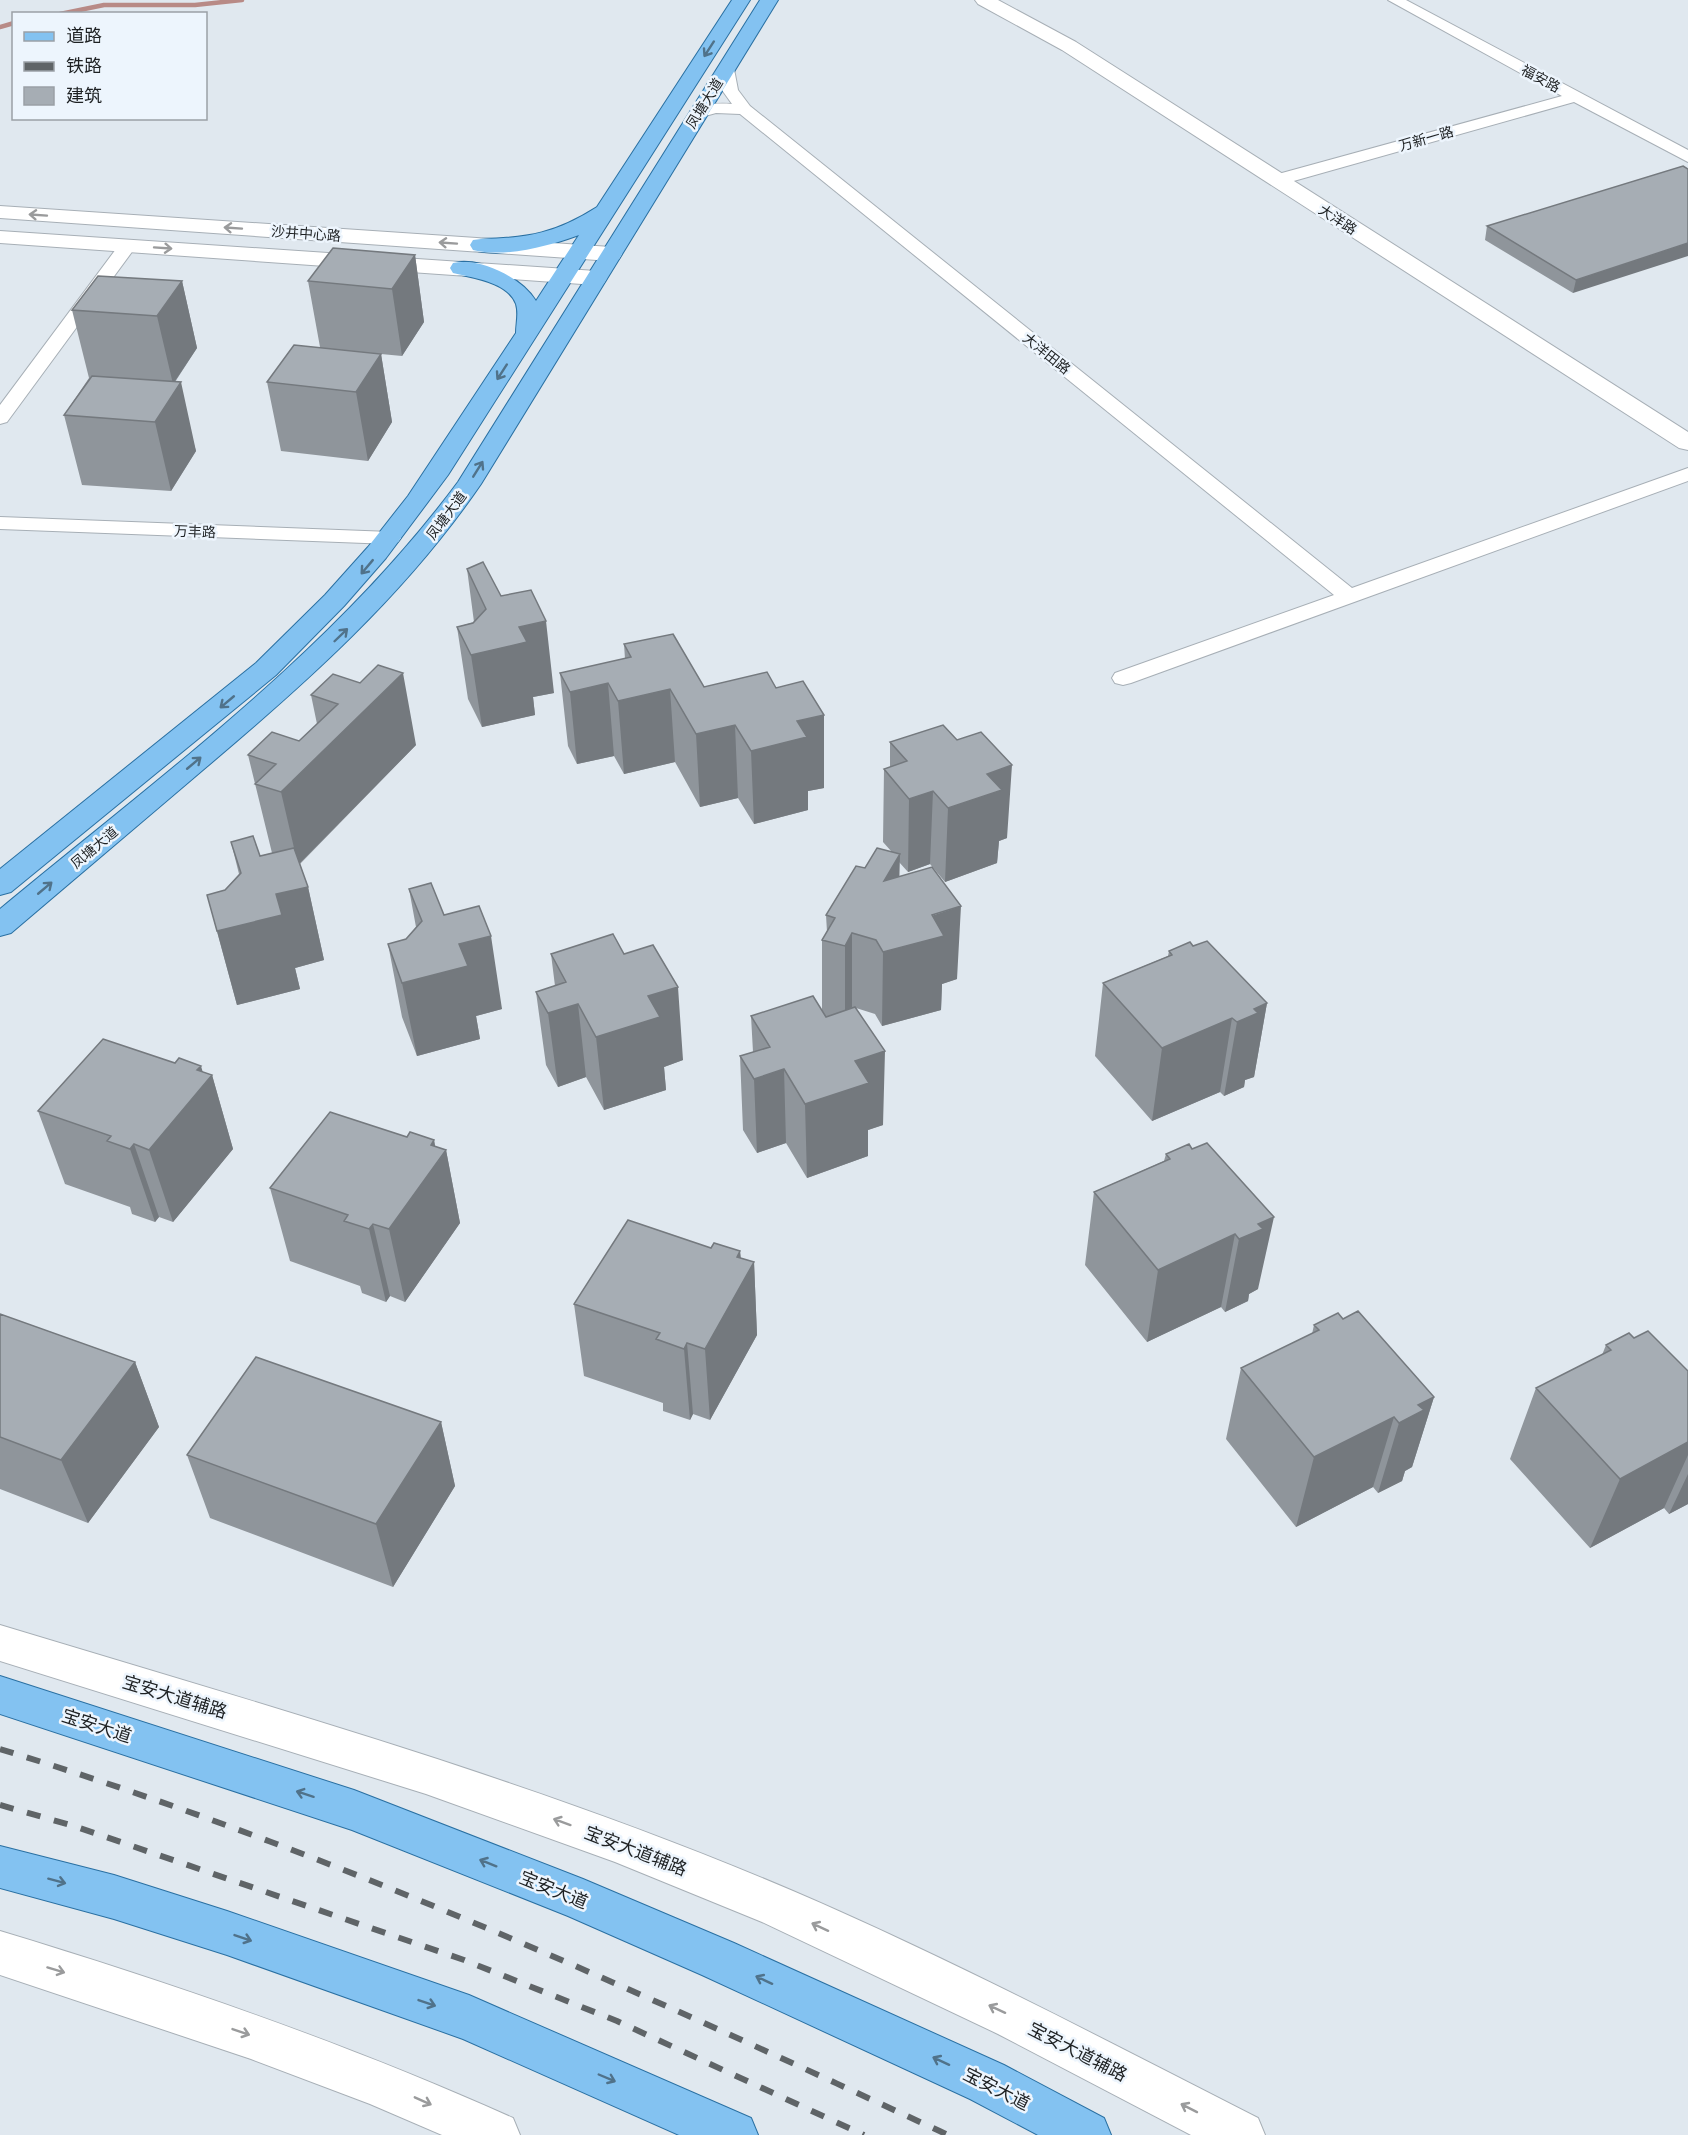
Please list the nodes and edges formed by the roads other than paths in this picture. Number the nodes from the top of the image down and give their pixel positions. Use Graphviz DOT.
graph roads {
  1 [pos="741,0"];
  2 [pos="770,0"];
  3 [pos="984,0"];
  4 [pos="1012,0"];
  5 [pos="1395,0"];
  6 [pos="726,69"];
  7 [pos="1576,97"];
  8 [pos="744,109"];
  9 [pos="698,113"];
  10 [pos="1688,157"];
  11 [pos="1285,178"];
  12 [pos="605,211"];
  13 [pos="0,212"];
  14 [pos="0,237"];
  15 [pos="128,245"];
  16 [pos="482,245"];
  17 [pos="579,252"];
  18 [pos="611,254"];
  19 [pos="461,268"];
  20 [pos="564,275"];
  21 [pos="596,278"];
  22 [pos="527,332"];
  23 [pos="0,418"];
  24 [pos="1688,427"];
  25 [pos="1688,443"];
  26 [pos="1688,474"];
  27 [pos="0,524"];
  28 [pos="390,538"];
  29 [pos="1349,596"];
  30 [pos="1123,678"];
  31 [pos="0,885"];
  32 [pos="0,926"];
  33 [pos="0,1643"];
  34 [pos="0,1695"];
  35 [pos="0,1867"];
  36 [pos="0,1953"];
  37 [pos="496,2135"];
  38 [pos="734,2135"];
  39 [pos="1087,2135"];
  40 [pos="1241,2135"];
  1 -- 12 [label="main road, 凤塘大道, one-way"];
  2 -- 6 [label="main road, 凤塘大道"];
  3 -- 11 [label="street, 大洋路"];
  4 -- 11 [label="street, 大洋路"];
  5 -- 7 [label="street, 福安路"];
  6 -- 8 [label="street, 大洋田路"];
  6 -- 9 [label="main road, 凤塘大道"];
  7 -- 10 [label="street, 福安路"];
  7 -- 11 [label="street, 万新一路"];
  8 -- 9 [label="street"];
  8 -- 29 [label="street, 大洋田路"];
  9 -- 18 [label="main road, 凤塘大道"];
  11 -- 24 [label="street, 大洋路"];
  11 -- 25 [label="street, 大洋路"];
  12 -- 16 [label="main road"];
  12 -- 17 [label="main road, 凤塘大道"];
  16 -- 13 [label="street, 沙井中心路, one-way"];
  14 -- 15 [label="street, 沙井中心路"];
  15 -- 19 [label="street, 沙井中心路, one-way"];
  15 -- 23 [label="street"];
  16 -- 17 [label="street, 沙井中心路"];
  17 -- 18 [label="street, 沙井中心路"];
  17 -- 20 [label="main road, 凤塘大道"];
  18 -- 21 [label="main road, 凤塘大道"];
  19 -- 20 [label="street, 沙井中心路"];
  19 -- 22 [label="main road"];
  20 -- 21 [label="street, 沙井中心路"];
  20 -- 22 [label="main road, 凤塘大道"];
  32 -- 21 [label="main road, 凤塘大道, one-way"];
  22 -- 28 [label="main road, 凤塘大道, one-way"];
  26 -- 29 [label="street"];
  27 -- 28 [label="street, 万丰路"];
  28 -- 31 [label="main road, 凤塘大道, one-way"];
  29 -- 30 [label="street"];
  40 -- 33 [label="street, 宝安大道辅路, one-way"];
  39 -- 34 [label="main road, 宝安大道, one-way"];
  35 -- 38 [label="main road, one-way"];
  36 -- 37 [label="street, one-way"];
}
